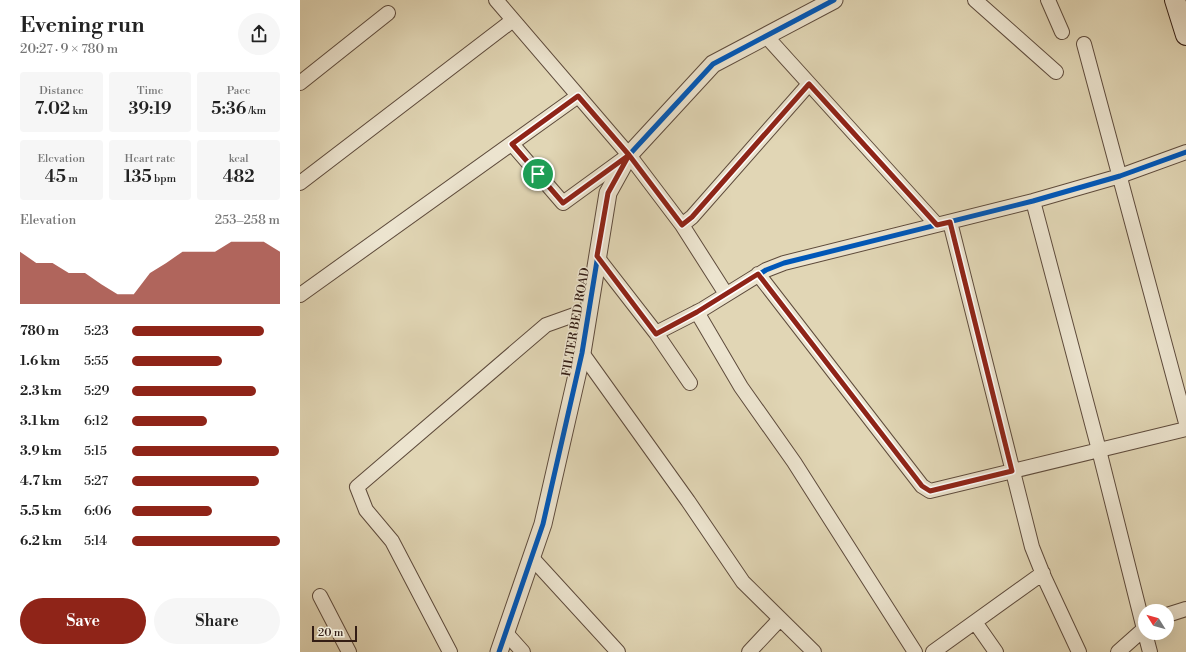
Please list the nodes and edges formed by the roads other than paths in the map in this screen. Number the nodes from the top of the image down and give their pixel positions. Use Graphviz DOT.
graph roads {
  1 [pos="496,0"];
  2 [pos="834,0"];
  3 [pos="975,0"];
  4 [pos="1048,0"];
  5 [pos="1175,0"];
  6 [pos="388,13"];
  7 [pos="513,20"];
  8 [pos="1062,32"];
  9 [pos="1186,35"];
  10 [pos="766,36"];
  11 [pos="1084,44"];
  12 [pos="1056,72"];
  13 [pos="300,83"];
  14 [pos="809,84"];
  15 [pos="578,96"];
  16 [pos="512,144"];
  17 [pos="1186,152"];
  18 [pos="629,155"];
  19 [pos="1120,176"];
  20 [pos="300,183"];
  21 [pos="1033,201"];
  22 [pos="943,223"];
  23 [pos="682,225"];
  24 [pos="597,256"];
  25 [pos="758,274"];
  26 [pos="726,294"];
  27 [pos="300,295"];
  28 [pos="588,310"];
  29 [pos="697,312"];
  30 [pos="656,334"];
  31 [pos="582,353"];
  32 [pos="690,383"];
  33 [pos="1186,423"];
  34 [pos="1186,429"];
  35 [pos="1099,450"];
  36 [pos="1012,471"];
  37 [pos="532,558"];
  38 [pos="1042,573"];
  39 [pos="320,596"];
  40 [pos="1138,604"];
  41 [pos="1186,609"];
  42 [pos="1174,613"];
  43 [pos="780,619"];
  44 [pos="975,622"];
  45 [pos="506,633"];
  46 [pos="1138,636"];
  47 [pos="1147,640"];
  48 [pos="349,652"];
  49 [pos="450,652"];
  50 [pos="499,652"];
  51 [pos="523,652"];
  52 [pos="618,652"];
  53 [pos="749,652"];
  54 [pos="814,652"];
  55 [pos="915,652"];
  56 [pos="933,652"];
  57 [pos="996,652"];
  58 [pos="1079,652"];
  59 [pos="1118,652"];
  60 [pos="1150,652"];
  1 -- 7 [label="street"];
  2 -- 10 [label="street, FILTER BED ROAD"];
  3 -- 12 [label="street"];
  4 -- 8 [label="street"];
  5 -- 9 [label="main road"];
  6 -- 13 [label="street"];
  7 -- 15 [label="street"];
  7 -- 20 [label="street"];
  10 -- 14 [label="street"];
  10 -- 18 [label="street, FILTER BED ROAD"];
  11 -- 19 [label="street"];
  14 -- 22 [label="street"];
  14 -- 23 [label="street"];
  15 -- 16 [label="street"];
  15 -- 18 [label="street"];
  16 -- 18 [label="street"];
  16 -- 27 [label="street"];
  17 -- 19 [label="street"];
  18 -- 23 [label="street"];
  18 -- 24 [label="street, FILTER BED ROAD"];
  19 -- 21 [label="street"];
  19 -- 33 [label="street"];
  21 -- 22 [label="street"];
  21 -- 35 [label="street"];
  22 -- 25 [label="street"];
  22 -- 36 [label="street"];
  23 -- 26 [label="street"];
  24 -- 28 [label="street, FILTER BED ROAD"];
  24 -- 30 [label="street"];
  25 -- 26 [label="street"];
  25 -- 36 [label="street"];
  26 -- 29 [label="street"];
  28 -- 31 [label="street, FILTER BED ROAD"];
  28 -- 49 [label="street"];
  29 -- 30 [label="street"];
  29 -- 55 [label="street"];
  30 -- 32 [label="street"];
  31 -- 37 [label="street, FILTER BED ROAD"];
  31 -- 43 [label="street"];
  34 -- 35 [label="street"];
  35 -- 36 [label="street"];
  35 -- 40 [label="street"];
  36 -- 38 [label="street"];
  37 -- 45 [label="street, FILTER BED ROAD"];
  37 -- 52 [label="street"];
  38 -- 44 [label="street"];
  38 -- 58 [label="street"];
  39 -- 48 [label="street"];
  41 -- 42 [label="street"];
  43 -- 53 [label="street"];
  43 -- 54 [label="street"];
  44 -- 56 [label="street"];
  44 -- 57 [label="street"];
  45 -- 50 [label="street, FILTER BED ROAD"];
  45 -- 51 [label="street"];
  46 -- 59 [label="street"];
  47 -- 60 [label="street"];
}
